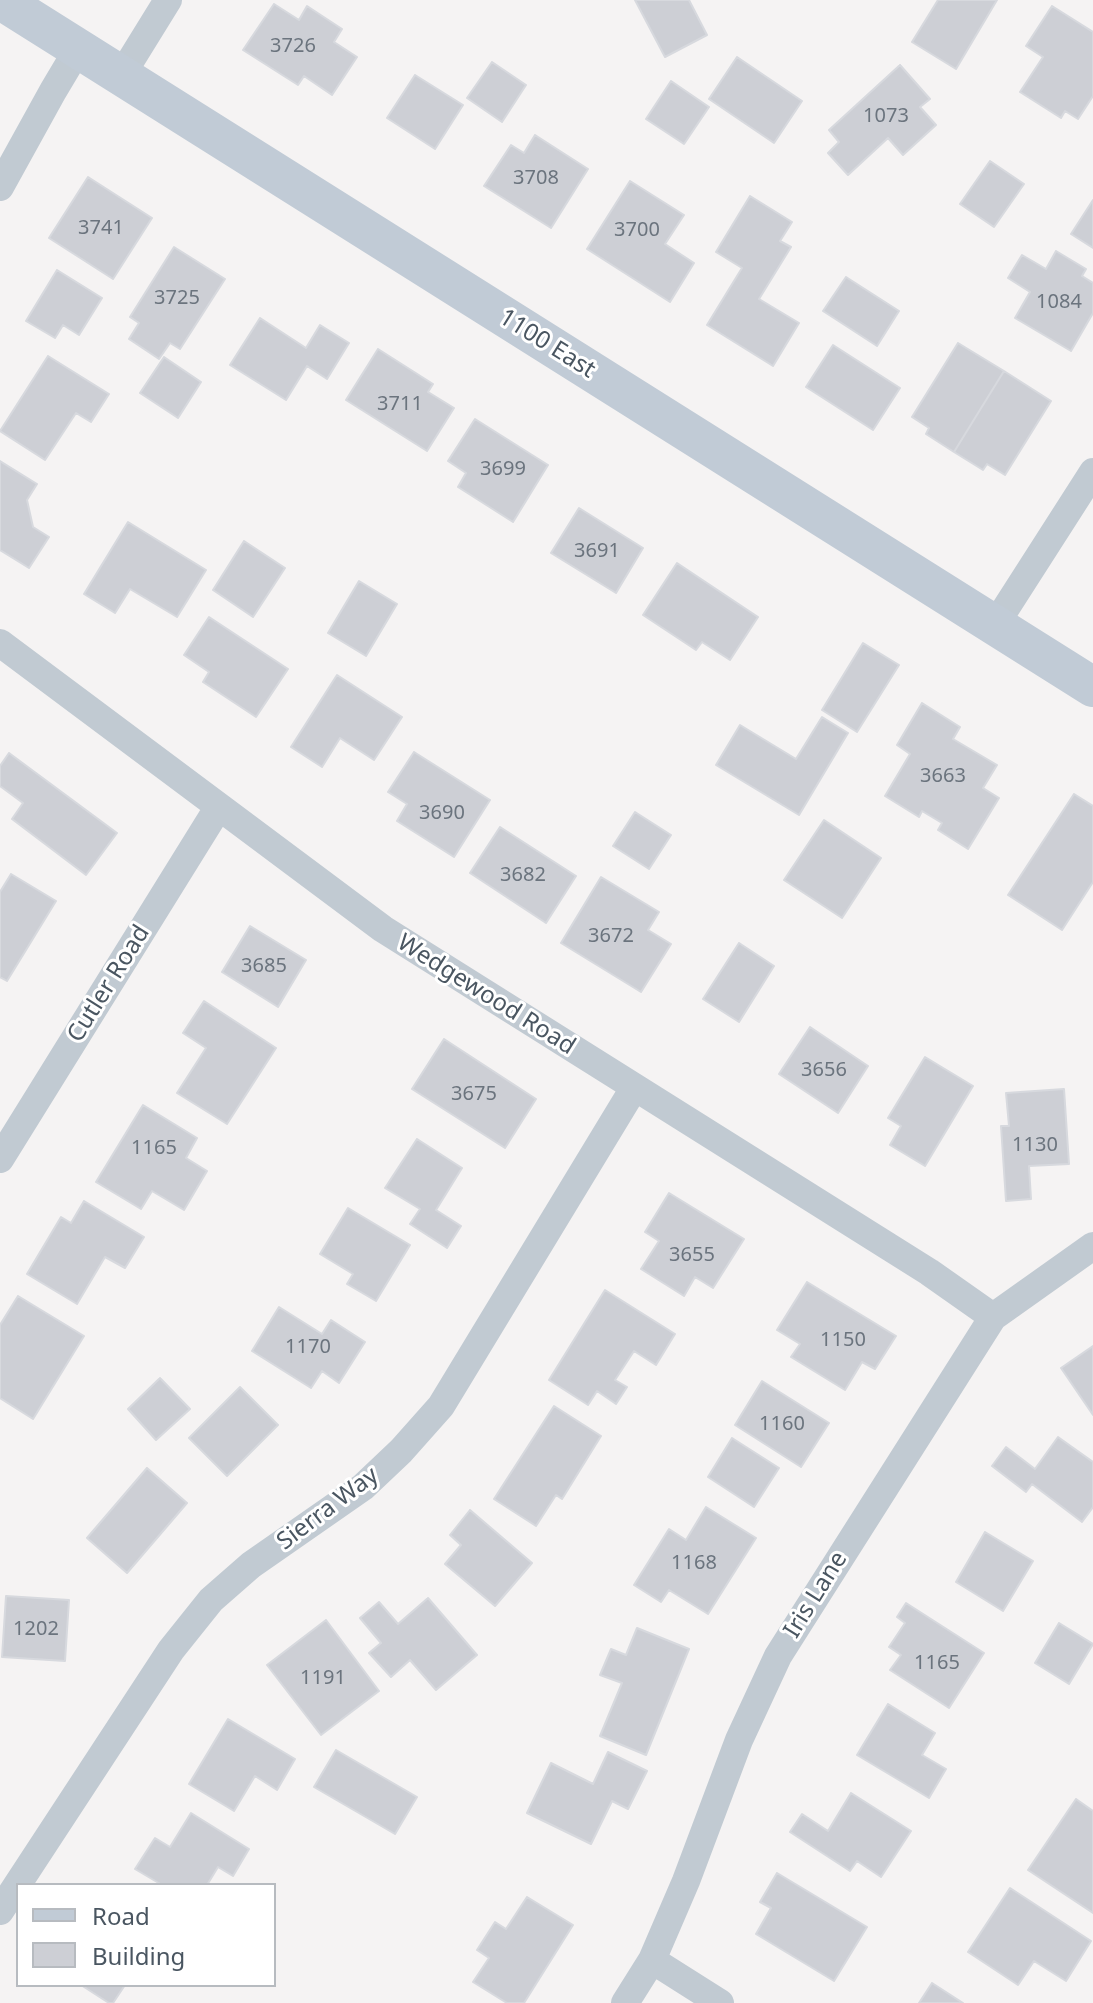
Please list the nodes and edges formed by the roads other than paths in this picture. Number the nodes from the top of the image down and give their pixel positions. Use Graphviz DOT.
graph roads {
  1 [pos="1,0"];
  2 [pos="168,0"];
  3 [pos="78,49"];
  4 [pos="121,76"];
  5 [pos="0,187"];
  6 [pos="1093,472"];
  7 [pos="995,625"];
  8 [pos="0,643"];
  9 [pos="1093,687"];
  10 [pos="218,808"];
  11 [pos="634,1088"];
  12 [pos="0,1159"];
  13 [pos="1093,1246"];
  14 [pos="993,1317"];
  15 [pos="18,1883"];
  16 [pos="16,1887"];
  17 [pos="0,1911"];
  18 [pos="652,1960"];
  19 [pos="625,2003"];
  20 [pos="720,2003"];
  1 -- 3 [label="street, 1100 East"];
  2 -- 4 [label="street"];
  3 -- 4 [label="street, 1100 East"];
  3 -- 5 [label="street"];
  4 -- 7 [label="street, 1100 East"];
  6 -- 7 [label="street"];
  7 -- 9 [label="street, 1100 East"];
  8 -- 10 [label="street, Wedgewood Road"];
  10 -- 11 [label="street, Wedgewood Road"];
  10 -- 12 [label="street, Cutler Road"];
  11 -- 14 [label="street, Wedgewood Road"];
  11 -- 15 [label="street, Sierra Way"];
  13 -- 14 [label="street, Iris Lane"];
  14 -- 18 [label="street, Iris Lane"];
  16 -- 17 [label="street, Sierra Way"];
  18 -- 19 [label="street, Iris Lane"];
  18 -- 20 [label="street"];
}
